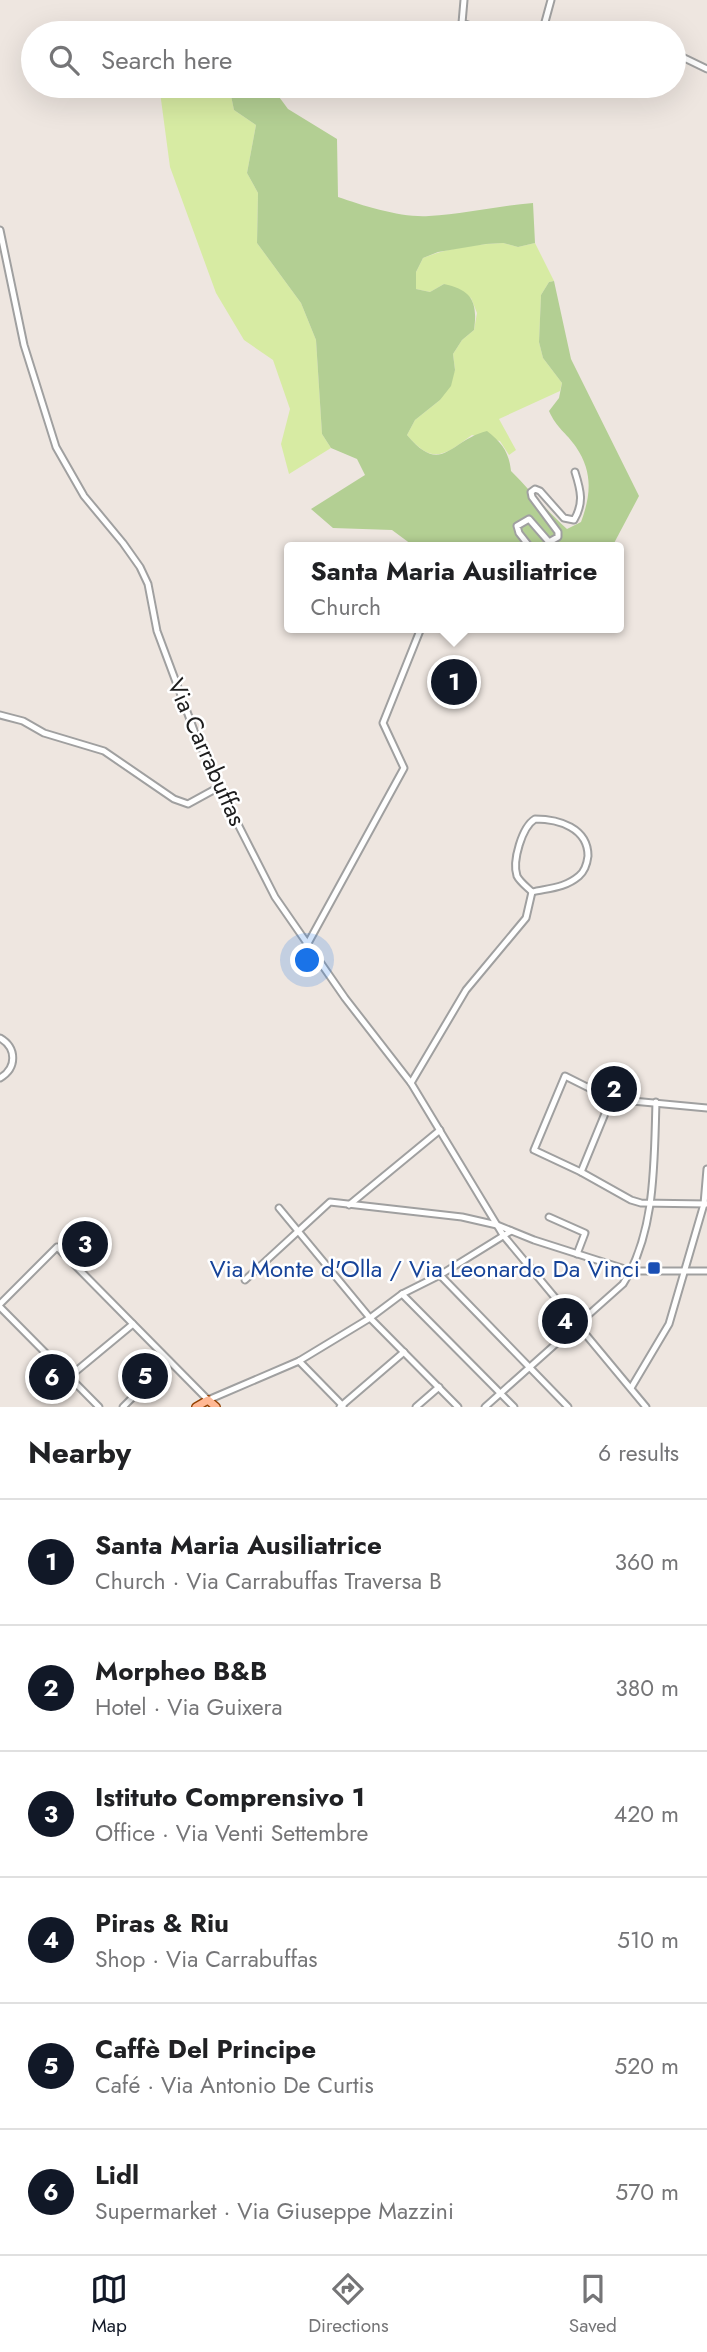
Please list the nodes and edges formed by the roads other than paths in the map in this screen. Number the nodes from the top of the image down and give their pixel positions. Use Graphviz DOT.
graph roads {
  1 [pos="464,0"];
  2 [pos="551,0"];
  3 [pos="462,21"];
  4 [pos="545,21"];
  5 [pos="686,59"];
  6 [pos="707,69"];
  7 [pos="0,230"];
  8 [pos="576,472"];
  9 [pos="526,542"];
  10 [pos="549,542"];
  11 [pos="549,542"];
  12 [pos="419,633"];
  13 [pos="0,715"];
  14 [pos="219,787"];
  15 [pos="532,892"];
  16 [pos="307,945"];
  17 [pos="0,1038"];
  18 [pos="0,1078"];
  19 [pos="411,1083"];
  20 [pos="611,1099"];
  21 [pos="656,1102"];
  22 [pos="707,1108"];
  23 [pos="440,1130"];
  24 [pos="707,1169"];
  25 [pos="581,1172"];
  26 [pos="652,1203"];
  27 [pos="706,1204"];
  28 [pos="349,1205"];
  29 [pos="279,1208"];
  30 [pos="549,1217"];
  31 [pos="497,1225"];
  32 [pos="298,1231"];
  33 [pos="511,1231"];
  34 [pos="503,1235"];
  35 [pos="527,1237"];
  36 [pos="513,1247"];
  37 [pos="577,1254"];
  38 [pos="631,1271"];
  39 [pos="686,1271"];
  40 [pos="707,1271"];
  41 [pos="440,1275"];
  42 [pos="245,1280"];
  43 [pos="402,1294"];
  44 [pos="0,1306"];
  45 [pos="370,1318"];
  46 [pos="133,1324"];
  47 [pos="578,1324"];
  48 [pos="404,1352"];
  49 [pos="169,1361"];
  50 [pos="299,1361"];
  51 [pos="530,1367"];
  52 [pos="69,1377"];
  53 [pos="439,1387"];
  54 [pos="631,1388"];
  55 [pos="500,1393"];
  56 [pos="208,1400"];
  57 [pos="342,1406"];
  58 [pos="99,1407"];
  59 [pos="123,1407"];
  60 [pos="196,1407"];
  61 [pos="216,1407"];
  62 [pos="416,1407"];
  63 [pos="458,1407"];
  64 [pos="485,1407"];
  65 [pos="514,1407"];
  66 [pos="568,1407"];
  67 [pos="646,1407"];
  1 -- 3 [label="street"];
  2 -- 4 [label="street"];
  5 -- 6 [label="street"];
  7 -- 14 [label="street, Via Carrabuffas"];
  8 -- 10 [label="street"];
  9 -- 11 [label="street"];
  12 -- 16 [label="street"];
  13 -- 14 [label="street"];
  14 -- 16 [label="street, Via Carrabuffas"];
  15 -- 15 [label="street"];
  15 -- 19 [label="street"];
  16 -- 19 [label="street, Via Carrabuffas"];
  17 -- 18 [label="street"];
  19 -- 23 [label="street, Via Carrabuffas"];
  20 -- 21 [label="street"];
  20 -- 25 [label="street"];
  20 -- 25 [label="street"];
  21 -- 22 [label="street"];
  21 -- 26 [label="street"];
  23 -- 28 [label="street"];
  23 -- 31 [label="street, Via Carrabuffas"];
  24 -- 27 [label="street"];
  25 -- 26 [label="street"];
  26 -- 27 [label="street"];
  26 -- 38 [label="street"];
  27 -- 39 [label="street"];
  28 -- 31 [label="street"];
  28 -- 32 [label="street"];
  29 -- 32 [label="street"];
  30 -- 37 [label="street"];
  31 -- 33 [label="street"];
  31 -- 34 [label="street, Via Carrabuffas"];
  32 -- 42 [label="street"];
  32 -- 45 [label="street"];
  33 -- 34 [label="street"];
  33 -- 35 [label="street"];
  34 -- 36 [label="street, Via Carrabuffas"];
  34 -- 41 [label="street"];
  35 -- 36 [label="street"];
  35 -- 37 [label="street"];
  36 -- 47 [label="street"];
  37 -- 38 [label="street"];
  38 -- 39 [label="street"];
  38 -- 47 [label="street"];
  39 -- 40 [label="street"];
  39 -- 54 [label="street"];
  41 -- 43 [label="street"];
  41 -- 51 [label="street"];
  43 -- 45 [label="street"];
  43 -- 55 [label="street"];
  44 -- 46 [label="street"];
  44 -- 52 [label="street"];
  45 -- 48 [label="street"];
  45 -- 50 [label="street"];
  46 -- 49 [label="street"];
  46 -- 52 [label="street"];
  47 -- 51 [label="street"];
  47 -- 54 [label="street"];
  48 -- 53 [label="street"];
  48 -- 57 [label="street"];
  49 -- 56 [label="street"];
  49 -- 59 [label="street"];
  50 -- 56 [label="street"];
  50 -- 57 [label="street"];
  51 -- 55 [label="street"];
  51 -- 66 [label="street"];
  52 -- 58 [label="street"];
  53 -- 62 [label="street"];
  53 -- 63 [label="street"];
  54 -- 67 [label="street"];
  55 -- 64 [label="street"];
  55 -- 65 [label="street"];
  56 -- 60 [label="main road"];
  56 -- 61 [label="main road"];
}
